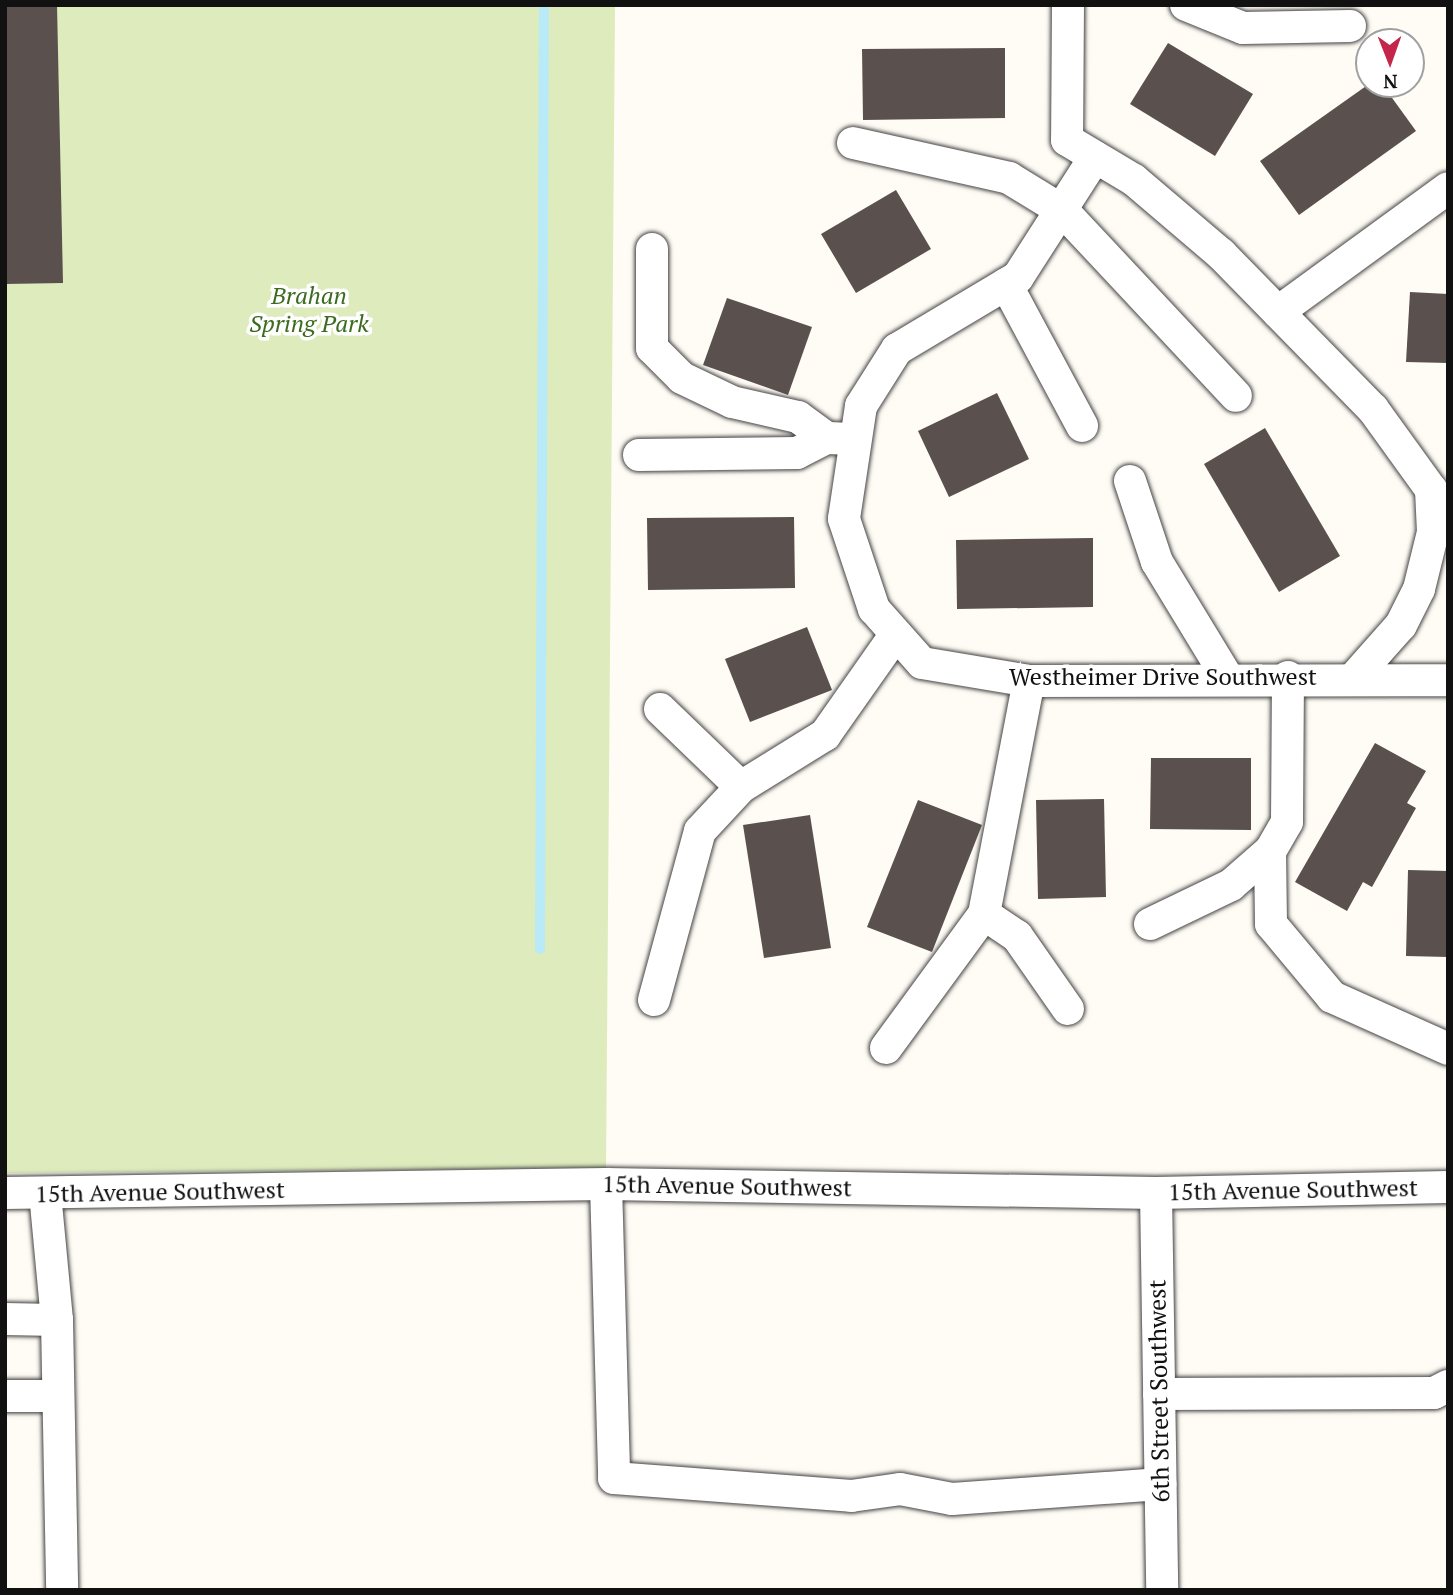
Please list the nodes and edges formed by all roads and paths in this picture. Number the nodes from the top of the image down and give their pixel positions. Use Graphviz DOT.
graph roads {
  1 [pos="1068,5"];
  2 [pos="1186,5"];
  3 [pos="1350,26"];
  4 [pos="853,143"];
  5 [pos="1094,157"];
  6 [pos="1448,188"];
  7 [pos="1063,211"];
  8 [pos="652,249"];
  9 [pos="1006,284"];
  10 [pos="1278,312"];
  11 [pos="1236,396"];
  12 [pos="1082,426"];
  13 [pos="840,438"];
  14 [pos="639,455"];
  15 [pos="1130,481"];
  16 [pos="1439,501"];
  17 [pos="896,634"];
  18 [pos="1287,677"];
  19 [pos="1228,679"];
  20 [pos="1353,679"];
  21 [pos="1448,680"];
  22 [pos="1029,681"];
  23 [pos="660,709"];
  24 [pos="741,787"];
  25 [pos="1270,851"];
  26 [pos="984,914"];
  27 [pos="1150,924"];
  28 [pos="654,1000"];
  29 [pos="1068,1009"];
  30 [pos="886,1048"];
  31 [pos="1448,1049"];
  32 [pos="606,1184"];
  33 [pos="1448,1187"];
  34 [pos="5,1193"];
  35 [pos="45,1193"];
  36 [pos="1156,1193"];
  37 [pos="5,1319"];
  38 [pos="57,1320"];
  39 [pos="1448,1386"];
  40 [pos="1159,1394"];
  41 [pos="5,1395"];
  42 [pos="58,1396"];
  43 [pos="1160,1484"];
  44 [pos="62,1590"];
  45 [pos="1162,1590"];
  1 -- 5 [label="street"];
  2 -- 3 [label="street"];
  4 -- 7 [label="street"];
  5 -- 7 [label="street, Westheimer Drive Southwest"];
  5 -- 10 [label="street"];
  6 -- 10 [label="street"];
  7 -- 9 [label="street, Westheimer Drive Southwest"];
  7 -- 11 [label="street"];
  8 -- 13 [label="street"];
  9 -- 12 [label="street"];
  9 -- 13 [label="street, Westheimer Drive Southwest"];
  10 -- 16 [label="street"];
  13 -- 14 [label="street"];
  13 -- 17 [label="street, Westheimer Drive Southwest"];
  15 -- 19 [label="street"];
  16 -- 20 [label="street"];
  17 -- 22 [label="street, Westheimer Drive Southwest"];
  17 -- 24 [label="street"];
  18 -- 19 [label="street, Westheimer Drive Southwest"];
  18 -- 20 [label="street, Westheimer Drive Southwest"];
  18 -- 25 [label="street"];
  19 -- 22 [label="street, Westheimer Drive Southwest"];
  20 -- 21 [label="street, Westheimer Drive Southwest"];
  22 -- 26 [label="street"];
  23 -- 24 [label="street"];
  24 -- 28 [label="street"];
  25 -- 27 [label="street"];
  25 -- 31 [label="street"];
  26 -- 29 [label="street"];
  26 -- 30 [label="street"];
  32 -- 35 [label="street, 15th Avenue Southwest"];
  32 -- 36 [label="street, 15th Avenue Southwest"];
  32 -- 43 [label="street"];
  33 -- 36 [label="street, 15th Avenue Southwest"];
  34 -- 35 [label="street, 15th Avenue Southwest"];
  35 -- 38 [label="street"];
  36 -- 40 [label="street, 6th Street Southwest"];
  37 -- 38 [label="street"];
  38 -- 42 [label="street"];
  39 -- 40 [label="street"];
  40 -- 43 [label="street, 6th Street Southwest"];
  41 -- 42 [label="street"];
  42 -- 44 [label="street"];
  43 -- 45 [label="street, 6th Street Southwest"];
}
